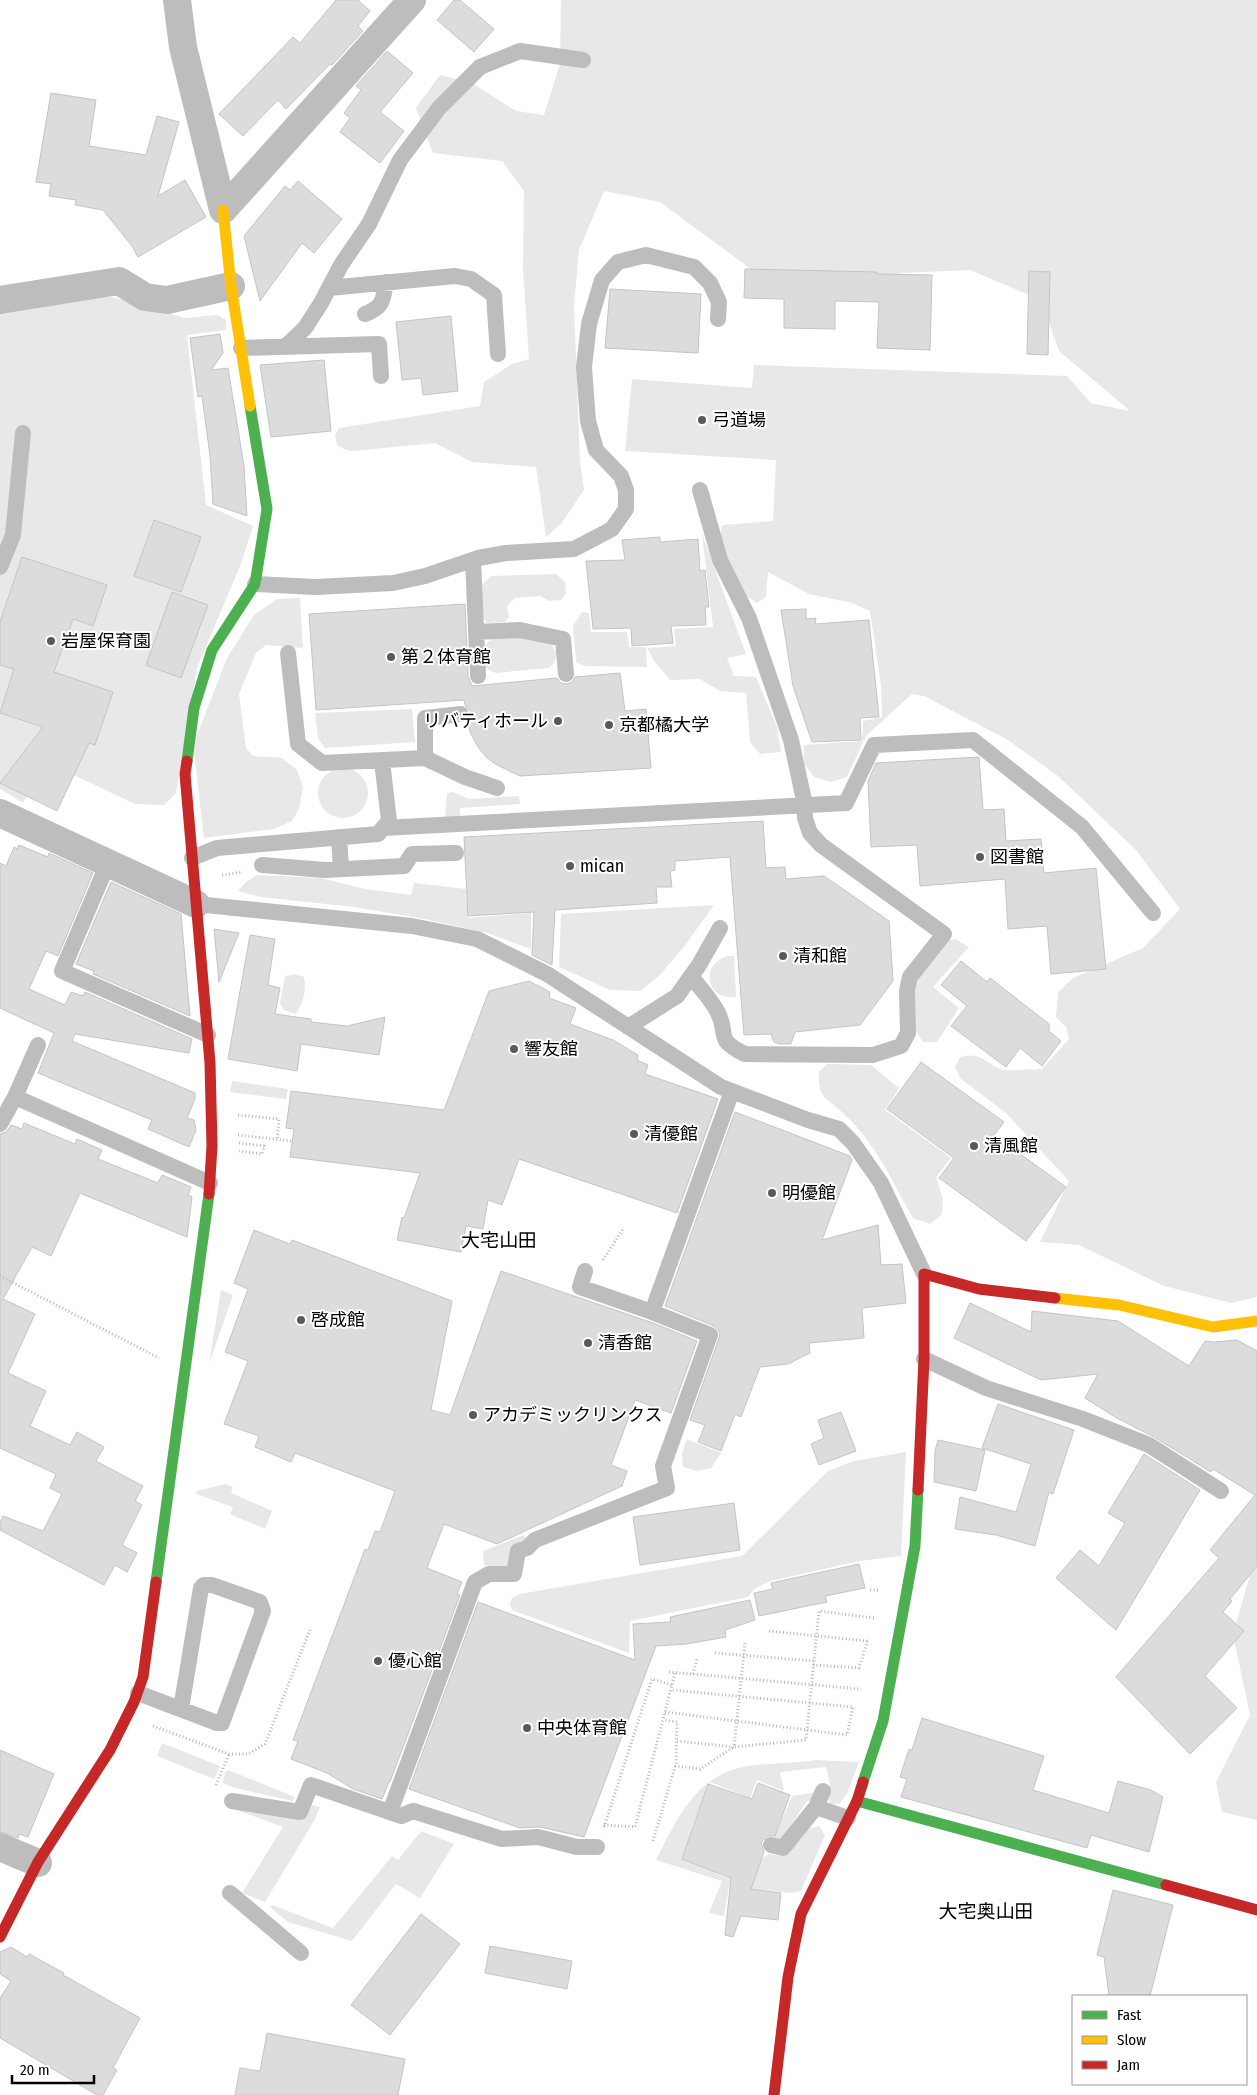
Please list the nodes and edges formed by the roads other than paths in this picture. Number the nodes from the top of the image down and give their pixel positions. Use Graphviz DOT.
graph roads {
  1 [pos="177,0"];
  2 [pos="412,0"];
  3 [pos="583,60"];
  4 [pos="223,210"];
  5 [pos="386,282"];
  6 [pos="231,286"];
  7 [pos="330,288"];
  8 [pos="0,300"];
  9 [pos="365,314"];
  10 [pos="718,319"];
  11 [pos="286,346"];
  12 [pos="241,348"];
  13 [pos="498,354"];
  14 [pos="381,376"];
  15 [pos="23,433"];
  16 [pos="700,490"];
  17 [pos="473,560"];
  18 [pos="0,567"];
  19 [pos="255,584"];
  20 [pos="476,632"];
  21 [pos="288,653"];
  22 [pos="566,674"];
  23 [pos="478,676"];
  24 [pos="461,714"];
  25 [pos="426,758"];
  26 [pos="382,761"];
  27 [pos="497,788"];
  28 [pos="805,805"];
  29 [pos="1,818"];
  30 [pos="383,828"];
  31 [pos="339,837"];
  32 [pos="456,853"];
  33 [pos="192,858"];
  34 [pos="108,863"];
  35 [pos="262,864"];
  36 [pos="341,870"];
  37 [pos="195,891"];
  38 [pos="1153,913"];
  39 [pos="720,928"];
  40 [pos="691,976"];
  41 [pos="628,1027"];
  42 [pos="208,1035"];
  43 [pos="38,1045"];
  44 [pos="732,1091"];
  45 [pos="15,1097"];
  46 [pos="0,1124"];
  47 [pos="210,1183"];
  48 [pos="585,1271"];
  49 [pos="924,1274"];
  50 [pos="652,1312"];
  51 [pos="1257,1321"];
  52 [pos="924,1359"];
  53 [pos="1221,1491"];
  54 [pos="138,1693"];
  55 [pos="181,1709"];
  56 [pos="823,1791"];
  57 [pos="232,1801"];
  58 [pos="857,1802"];
  59 [pos="816,1807"];
  60 [pos="390,1812"];
  61 [pos="848,1818"];
  62 [pos="770,1845"];
  63 [pos="0,1847"];
  64 [pos="597,1847"];
  65 [pos="38,1863"];
  66 [pos="230,1893"];
  67 [pos="1257,1910"];
  68 [pos="0,1937"];
  69 [pos="301,1953"];
  70 [pos="774,2095"];
  1 -- 4 [label="street"];
  2 -- 4 [label="street"];
  3 -- 7 [label="lane"];
  4 -- 6 [label="street"];
  5 -- 7 [label="lane"];
  5 -- 9 [label="lane"];
  5 -- 13 [label="lane"];
  6 -- 8 [label="street"];
  6 -- 12 [label="street"];
  7 -- 11 [label="lane"];
  10 -- 17 [label="lane"];
  11 -- 12 [label="lane"];
  11 -- 14 [label="lane"];
  12 -- 19 [label="street"];
  15 -- 18 [label="lane"];
  16 -- 28 [label="lane"];
  17 -- 19 [label="lane"];
  17 -- 20 [label="lane"];
  19 -- 33 [label="street"];
  20 -- 22 [label="lane"];
  20 -- 23 [label="lane"];
  21 -- 26 [label="lane"];
  24 -- 25 [label="lane"];
  25 -- 26 [label="lane"];
  25 -- 27 [label="lane"];
  26 -- 30 [label="lane"];
  28 -- 30 [label="lane"];
  28 -- 38 [label="lane"];
  28 -- 40 [label="lane"];
  29 -- 34 [label="street"];
  30 -- 31 [label="lane"];
  31 -- 33 [label="lane"];
  31 -- 36 [label="lane"];
  32 -- 36 [label="lane"];
  33 -- 37 [label="street"];
  34 -- 37 [label="street"];
  34 -- 42 [label="lane"];
  35 -- 36 [label="lane"];
  37 -- 41 [label="lane"];
  37 -- 42 [label="street"];
  39 -- 40 [label="lane"];
  40 -- 41 [label="lane"];
  41 -- 44 [label="lane"];
  42 -- 47 [label="street"];
  43 -- 45 [label="lane"];
  44 -- 49 [label="lane"];
  44 -- 50 [label="lane"];
  45 -- 46 [label="lane"];
  45 -- 47 [label="lane"];
  47 -- 54 [label="street"];
  48 -- 50 [label="lane"];
  49 -- 51 [label="street"];
  49 -- 52 [label="street"];
  50 -- 60 [label="lane"];
  52 -- 53 [label="lane"];
  52 -- 58 [label="street"];
  54 -- 55 [label="lane"];
  54 -- 65 [label="street"];
  55 -- 55 [label="lane"];
  56 -- 59 [label="lane"];
  57 -- 60 [label="lane"];
  58 -- 61 [label="street"];
  58 -- 67 [label="street"];
  59 -- 61 [label="lane"];
  59 -- 62 [label="lane"];
  60 -- 64 [label="lane"];
  61 -- 70 [label="street"];
  63 -- 65 [label="street"];
  65 -- 68 [label="street"];
  66 -- 69 [label="lane"];
}
